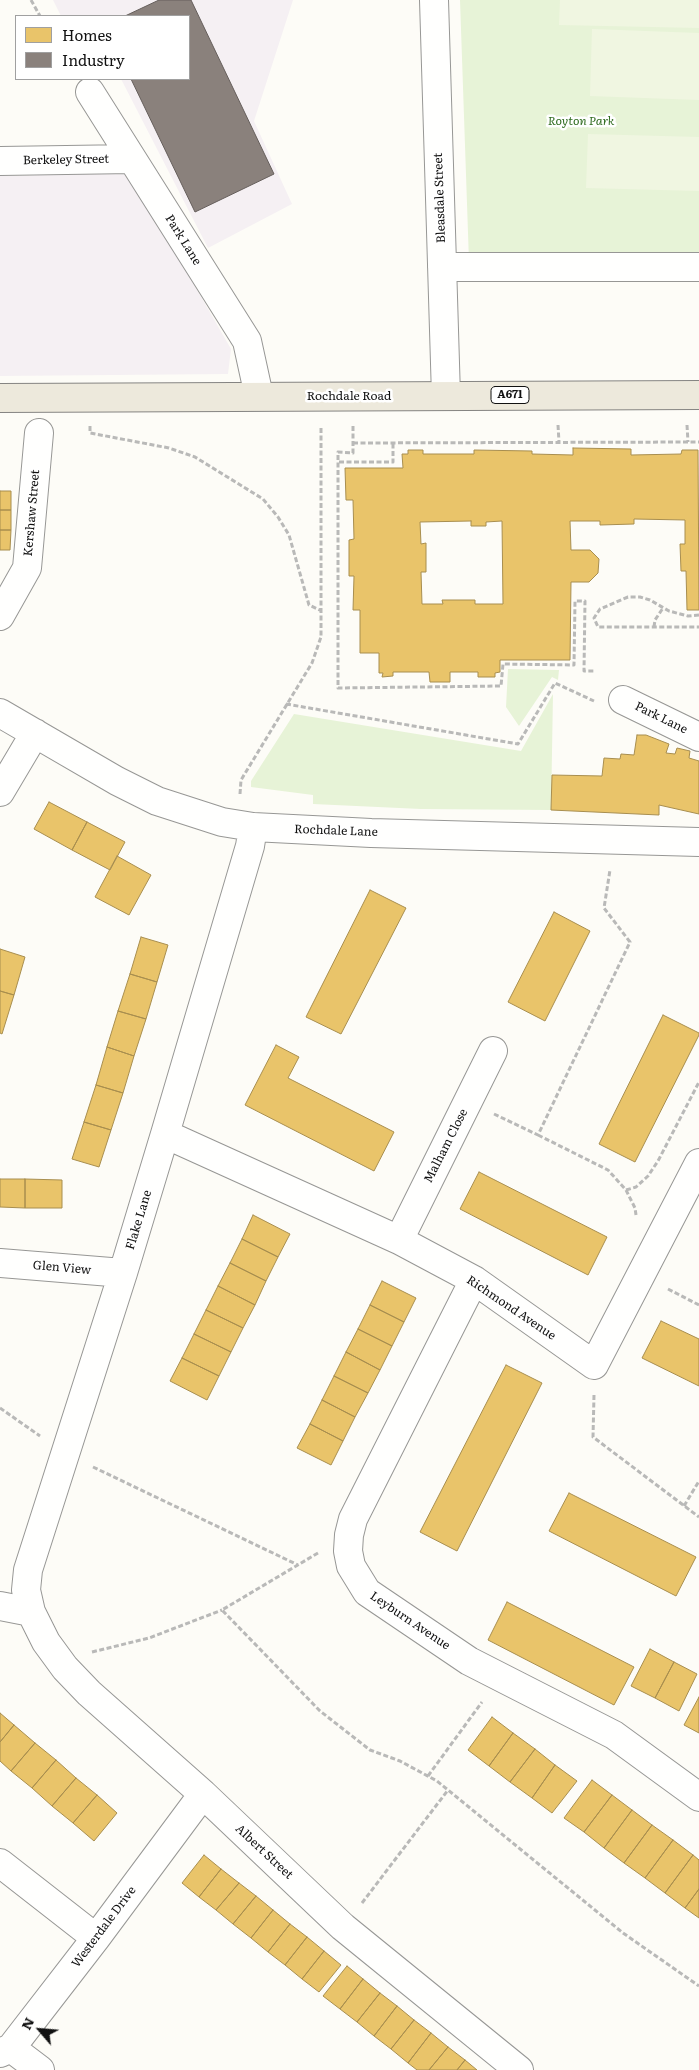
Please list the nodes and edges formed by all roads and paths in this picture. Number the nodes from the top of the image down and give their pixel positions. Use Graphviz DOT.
graph roads {
  1 [pos="31,0"];
  2 [pos="434,0"];
  3 [pos="39,15"];
  4 [pos="90,92"];
  5 [pos="132,159"];
  6 [pos="0,161"];
  7 [pos="442,267"];
  8 [pos="699,267"];
  9 [pos="699,395"];
  10 [pos="259,396"];
  11 [pos="446,396"];
  12 [pos="0,398"];
  13 [pos="90,421"];
  14 [pos="558,422"];
  15 [pos="687,422"];
  16 [pos="321,423"];
  17 [pos="353,423"];
  18 [pos="39,433"];
  19 [pos="559,442"];
  20 [pos="688,442"];
  21 [pos="699,442"];
  22 [pos="353,443"];
  23 [pos="393,443"];
  24 [pos="339,462"];
  25 [pos="663,608"];
  26 [pos="322,611"];
  27 [pos="699,615"];
  28 [pos="0,616"];
  29 [pos="654,627"];
  30 [pos="699,627"];
  31 [pos="594,671"];
  32 [pos="623,700"];
  33 [pos="596,702"];
  34 [pos="286,704"];
  35 [pos="0,713"];
  36 [pos="35,733"];
  37 [pos="699,737"];
  38 [pos="0,792"];
  39 [pos="248,798"];
  40 [pos="253,827"];
  41 [pos="614,839"];
  42 [pos="699,842"];
  43 [pos="493,1052"];
  44 [pos="699,1082"];
  45 [pos="468,1102"];
  46 [pos="165,1134"];
  47 [pos="538,1135"];
  48 [pos="699,1163"];
  49 [pos="626,1190"];
  50 [pos="399,1240"];
  51 [pos="651,1255"];
  52 [pos="0,1263"];
  53 [pos="123,1273"];
  54 [pos="474,1280"];
  55 [pos="594,1365"];
  56 [pos="0,1408"];
  57 [pos="66,1454"];
  58 [pos="699,1481"];
  59 [pos="684,1506"];
  60 [pos="699,1517"];
  61 [pos="348,1551"];
  62 [pos="298,1565"];
  63 [pos="0,1606"];
  64 [pos="222,1610"];
  65 [pos="31,1612"];
  66 [pos="65,1668"];
  67 [pos="500,1677"];
  68 [pos="428,1776"];
  69 [pos="448,1790"];
  70 [pos="203,1794"];
  71 [pos="699,1797"];
  72 [pos="0,1863"];
  73 [pos="343,1927"];
  74 [pos="96,1938"];
  75 [pos="699,1986"];
  76 [pos="6,2050"];
  77 [pos="40,2070"];
  78 [pos="519,2070"];
  1 -- 3 [label="path"];
  2 -- 7 [label="street, Bleasdale Street"];
  4 -- 5 [label="street, Park Lane"];
  5 -- 6 [label="street, Berkeley Street"];
  5 -- 10 [label="street, Park Lane"];
  7 -- 8 [label="street"];
  7 -- 11 [label="street, Bleasdale Street"];
  9 -- 11 [label="main road, Rochdale Road / A671"];
  10 -- 11 [label="main road, Rochdale Road / A671"];
  10 -- 12 [label="main road, Rochdale Road / A671"];
  13 -- 26 [label="path"];
  14 -- 19 [label="path"];
  15 -- 20 [label="path"];
  16 -- 26 [label="path"];
  17 -- 22 [label="path"];
  18 -- 28 [label="street, Kershaw Street"];
  19 -- 20 [label="path"];
  19 -- 23 [label="path"];
  20 -- 21 [label="path"];
  22 -- 23 [label="path"];
  22 -- 24 [label="path"];
  23 -- 24 [label="path"];
  24 -- 31 [label="path"];
  25 -- 27 [label="path"];
  25 -- 29 [label="path"];
  25 -- 29 [label="path"];
  26 -- 34 [label="path"];
  29 -- 30 [label="path"];
  32 -- 37 [label="street, Park Lane"];
  33 -- 34 [label="path"];
  34 -- 39 [label="path"];
  35 -- 36 [label="street, Rochdale Lane"];
  36 -- 38 [label="street"];
  36 -- 40 [label="street, Rochdale Lane"];
  40 -- 41 [label="street, Rochdale Lane"];
  40 -- 46 [label="street, Flake Lane"];
  41 -- 42 [label="street, Rochdale Lane"];
  41 -- 47 [label="path"];
  43 -- 45 [label="street, Malham Close"];
  44 -- 49 [label="path"];
  45 -- 47 [label="path"];
  45 -- 50 [label="street, Malham Close"];
  46 -- 50 [label="street, Richmond Avenue"];
  46 -- 53 [label="street, Flake Lane"];
  47 -- 49 [label="path"];
  48 -- 51 [label="street"];
  49 -- 51 [label="path"];
  50 -- 54 [label="street, Richmond Avenue"];
  51 -- 55 [label="street"];
  52 -- 53 [label="street, Glen View"];
  53 -- 57 [label="street, Flake Lane"];
  54 -- 55 [label="street, Richmond Avenue"];
  54 -- 61 [label="street, Leyburn Avenue"];
  55 -- 59 [label="path"];
  56 -- 57 [label="path"];
  57 -- 62 [label="path"];
  57 -- 65 [label="street, Flake Lane"];
  58 -- 59 [label="path"];
  59 -- 60 [label="path"];
  61 -- 62 [label="path"];
  61 -- 67 [label="street, Leyburn Avenue"];
  62 -- 64 [label="path"];
  63 -- 65 [label="street"];
  64 -- 66 [label="path"];
  64 -- 68 [label="path"];
  65 -- 66 [label="street, Albert Street"];
  66 -- 70 [label="street, Albert Street"];
  67 -- 68 [label="path"];
  67 -- 71 [label="street, Leyburn Avenue"];
  68 -- 69 [label="path"];
  69 -- 73 [label="path"];
  69 -- 75 [label="path"];
  70 -- 73 [label="street, Albert Street"];
  70 -- 74 [label="street, Westerdale Drive"];
  72 -- 74 [label="street"];
  73 -- 78 [label="street, Albert Street"];
  74 -- 76 [label="street, Westerdale Drive"];
  76 -- 77 [label="street"];
}
